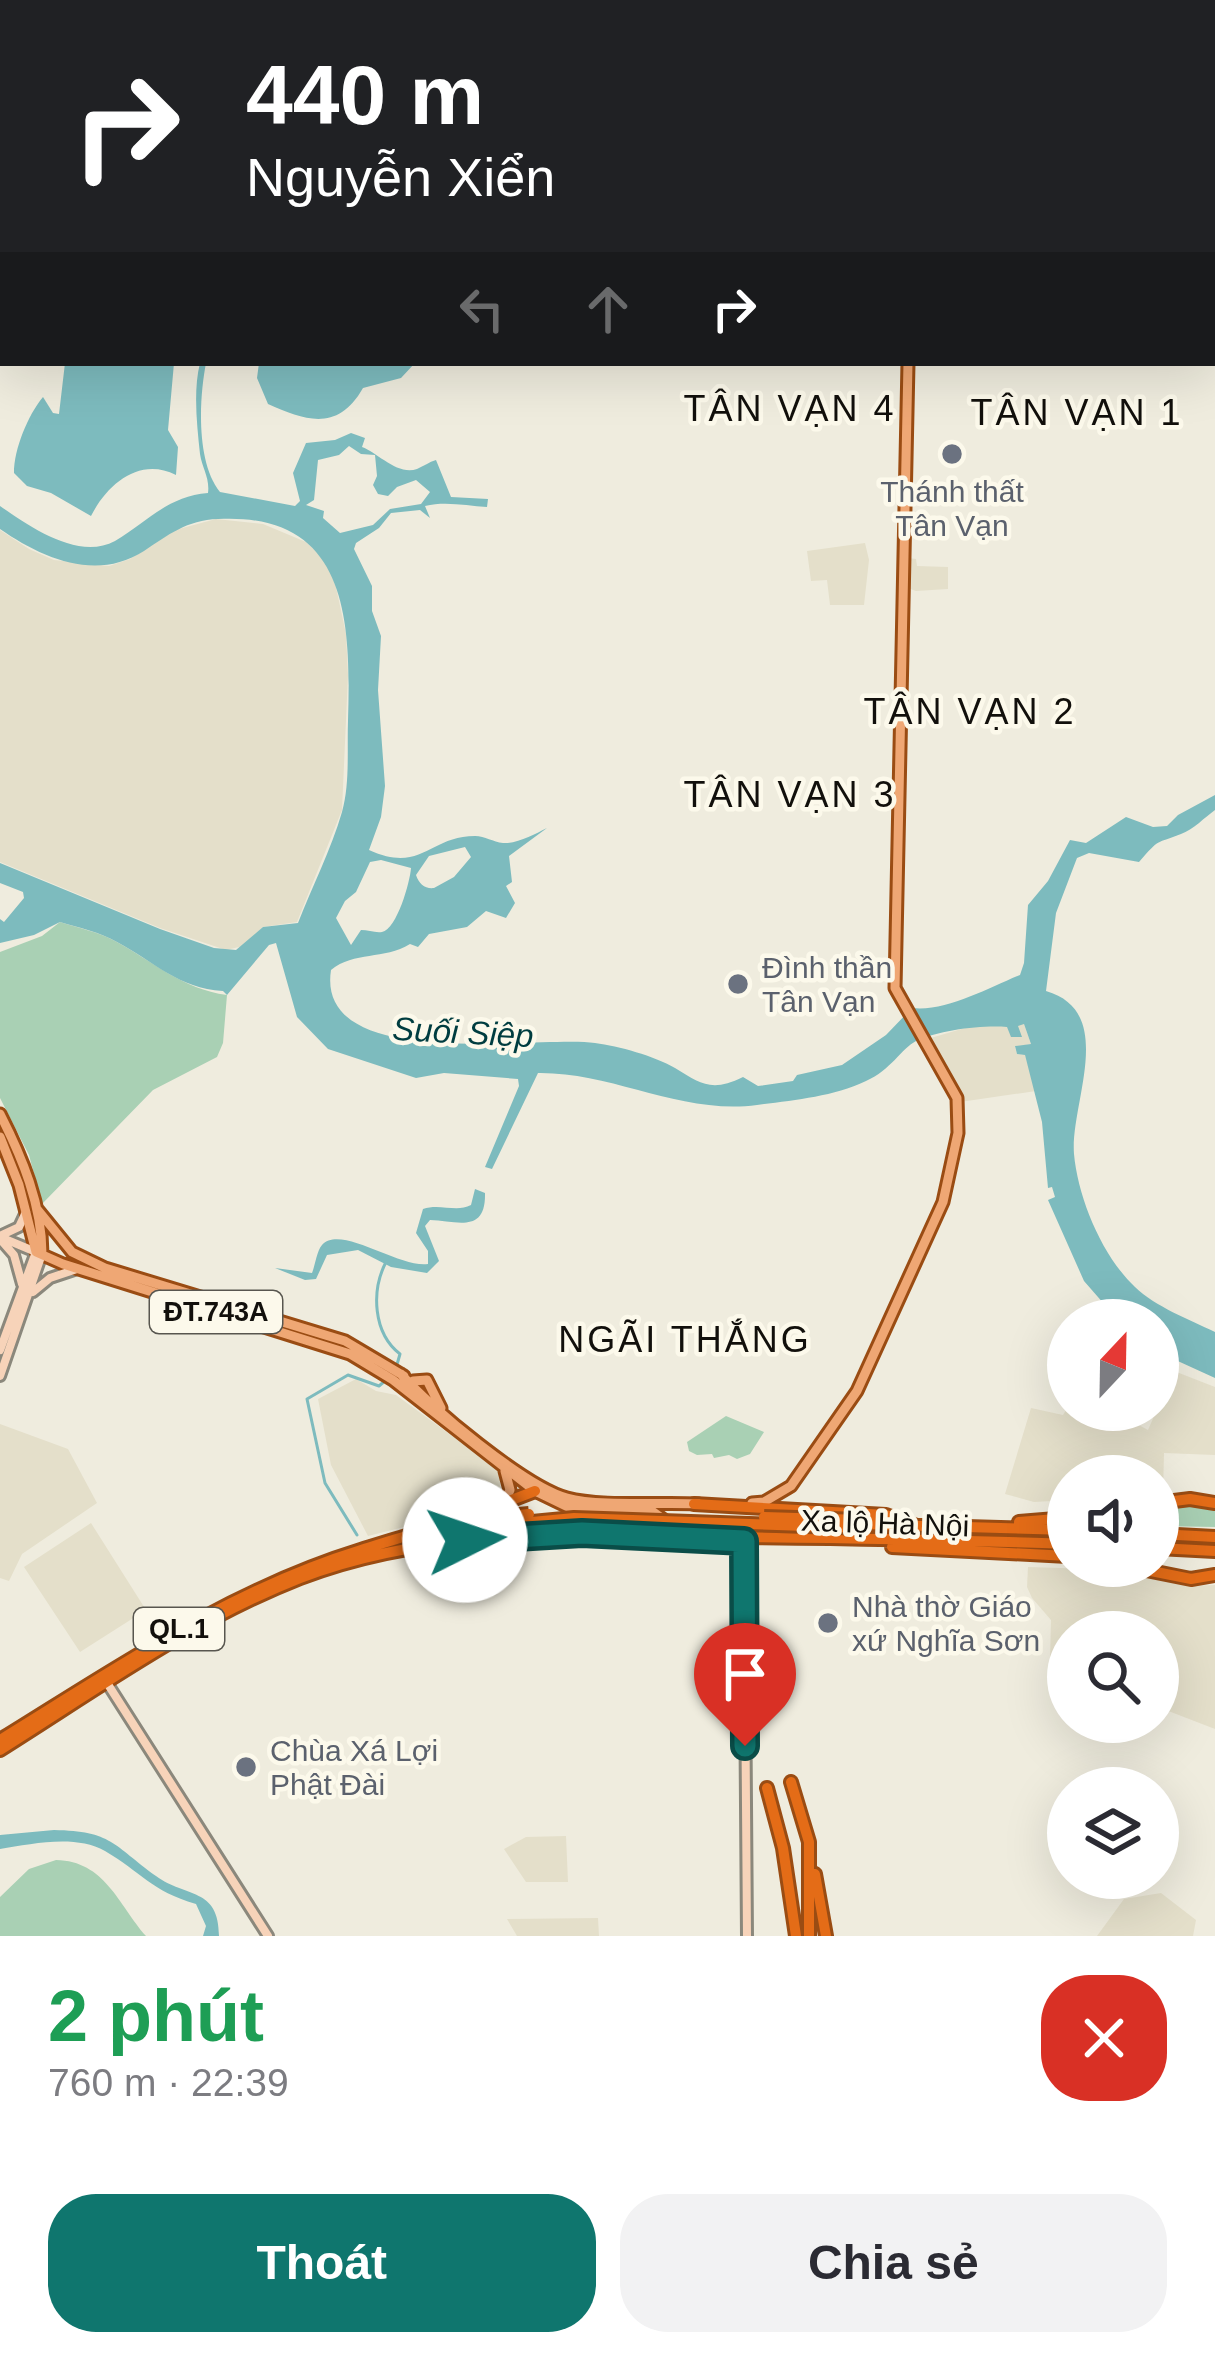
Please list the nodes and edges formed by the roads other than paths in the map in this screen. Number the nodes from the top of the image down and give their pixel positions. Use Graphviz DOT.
graph roads {
  1 [pos="908,366"];
  2 [pos="0,1114"];
  3 [pos="0,1137"];
  4 [pos="32,1210"];
  5 [pos="0,1237"];
  6 [pos="59,1237"];
  7 [pos="69,1248"];
  8 [pos="42,1254"];
  9 [pos="82,1267"];
  10 [pos="105,1268"];
  11 [pos="26,1293"];
  12 [pos="0,1350"];
  13 [pos="391,1373"];
  14 [pos="0,1376"];
  15 [pos="410,1386"];
  16 [pos="505,1471"];
  17 [pos="790,1486"];
  18 [pos="539,1490"];
  19 [pos="1179,1500"];
  20 [pos="1215,1503"];
  21 [pos="694,1504"];
  22 [pos="502,1506"];
  23 [pos="803,1512"];
  24 [pos="1047,1520"];
  25 [pos="476,1523"];
  26 [pos="865,1524"];
  27 [pos="917,1526"];
  28 [pos="992,1526"];
  29 [pos="434,1528"];
  30 [pos="1047,1529"];
  31 [pos="1179,1535"];
  32 [pos="1215,1537"];
  33 [pos="744,1539"];
  34 [pos="940,1540"];
  35 [pos="977,1541"];
  36 [pos="1008,1542"];
  37 [pos="1047,1543"];
  38 [pos="430,1545"];
  39 [pos="410,1548"];
  40 [pos="1179,1549"];
  41 [pos="992,1551"];
  42 [pos="1215,1551"];
  43 [pos="394,1552"];
  44 [pos="1047,1555"];
  45 [pos="1215,1575"];
  46 [pos="1179,1577"];
  47 [pos="108,1684"];
  48 [pos="0,1738"];
  49 [pos="0,1752"];
  50 [pos="792,1784"];
  51 [pos="767,1790"];
  52 [pos="808,1842"];
  53 [pos="268,1936"];
  54 [pos="747,1936"];
  55 [pos="794,1936"];
  56 [pos="809,1936"];
  57 [pos="826,1936"];
  1 -- 17 [label="main road"];
  2 -- 4 [label="main road"];
  3 -- 4 [label="main road"];
  4 -- 5 [label="street"];
  4 -- 6 [label="main road"];
  4 -- 8 [label="main road"];
  5 -- 8 [label="street, ĐT.743A"];
  5 -- 11 [label="street"];
  6 -- 7 [label="main road"];
  6 -- 8 [label="main road"];
  7 -- 8 [label="main road"];
  7 -- 10 [label="main road"];
  8 -- 9 [label="main road, ĐT.743A"];
  8 -- 11 [label="street"];
  9 -- 10 [label="main road, ĐT.743A"];
  9 -- 11 [label="street"];
  9 -- 13 [label="main road, ĐT.743A"];
  10 -- 13 [label="main road, ĐT.743A"];
  11 -- 12 [label="street"];
  11 -- 14 [label="street"];
  13 -- 15 [label="main road, ĐT.743A"];
  15 -- 16 [label="main road, ĐT.743A"];
  15 -- 18 [label="main road, ĐT.743A"];
  16 -- 18 [label="main road, ĐT.743A"];
  16 -- 22 [label="main road"];
  17 -- 21 [label="main road, ĐT.743A"];
  17 -- 23 [label="main road"];
  18 -- 21 [label="main road, ĐT.743A"];
  18 -- 22 [label="highway"];
  18 -- 33 [label="main road, ĐT.743A"];
  19 -- 20 [label="highway"];
  21 -- 23 [label="highway, QL.1"];
  22 -- 29 [label="highway"];
  23 -- 27 [label="highway, Xa lộ Hà Nội / QL.1"];
  24 -- 28 [label="highway"];
  25 -- 26 [label="highway, QL.1, bridge"];
  25 -- 29 [label="highway, QL.1"];
  25 -- 39 [label="highway, Xa lộ Hà Nội / QL.1"];
  26 -- 27 [label="highway, Xa lộ Hà Nội / QL.1"];
  26 -- 34 [label="highway, Xa lộ Hà Nội / QL.1"];
  27 -- 28 [label="highway, Xa lộ Hà Nội / QL.1"];
  28 -- 30 [label="highway, Xa lộ Hà Nội / QL.1"];
  29 -- 48 [label="highway, QL.1"];
  31 -- 32 [label="highway"];
  33 -- 34 [label="highway, Xa lộ Hà Nội / QL.1"];
  33 -- 38 [label="highway, Xa lộ Hà Nội / QL.1"];
  33 -- 41 [label="highway, Xa lộ Hà Nội / QL.1"];
  33 -- 54 [label="street"];
  34 -- 35 [label="highway, Xa lộ Hà Nội / QL.1"];
  35 -- 36 [label="highway, Xa lộ Hà Nội / QL.1"];
  35 -- 41 [label="highway"];
  36 -- 37 [label="highway, Xa lộ Hà Nội / QL.1"];
  36 -- 41 [label="highway, Xa lộ Hà Nội"];
  38 -- 39 [label="highway, Xa lộ Hà Nội / QL.1"];
  38 -- 43 [label="highway, Xa lộ Hà Nội / QL.1"];
  39 -- 43 [label="highway, Xa lộ Hà Nội / QL.1"];
  40 -- 42 [label="highway"];
  41 -- 44 [label="highway"];
  43 -- 47 [label="highway, Xa lộ Hà Nội / QL.1"];
  45 -- 46 [label="highway"];
  47 -- 49 [label="highway, Xa lộ Hà Nội / QL.1"];
  47 -- 53 [label="street"];
  50 -- 52 [label="highway"];
  51 -- 55 [label="highway"];
  52 -- 56 [label="highway"];
  52 -- 57 [label="highway"];
}
